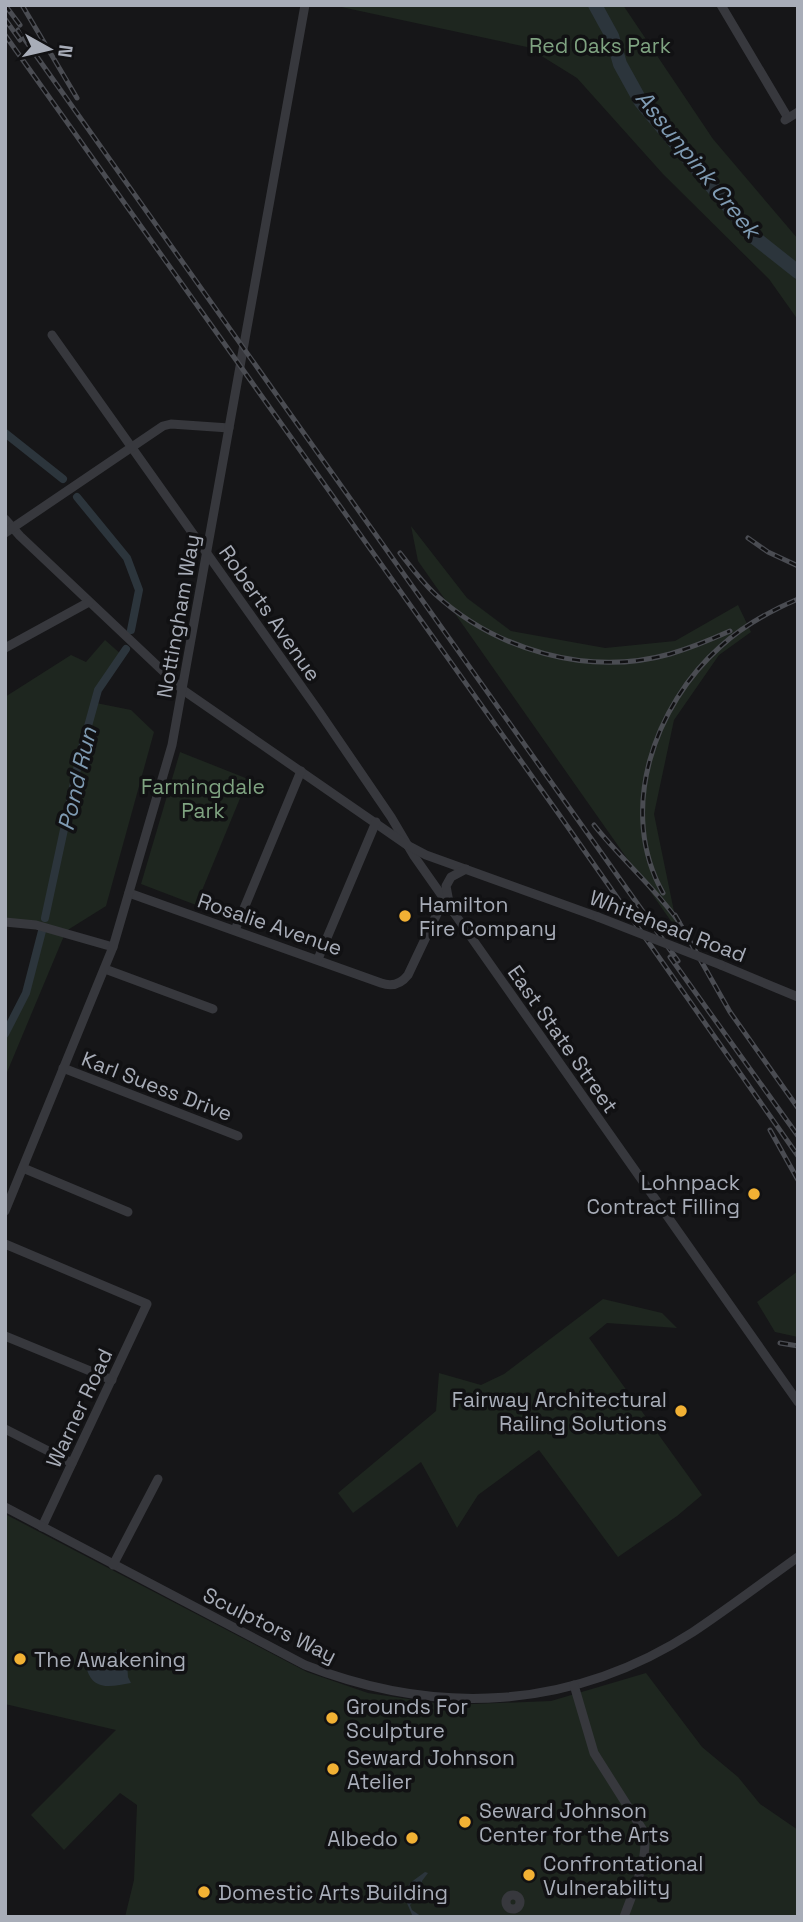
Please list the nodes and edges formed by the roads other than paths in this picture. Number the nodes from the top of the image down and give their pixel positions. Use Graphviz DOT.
graph roads {
  1 [pos="721,5"];
  2 [pos="305,7"];
  3 [pos="798,112"];
  4 [pos="52,335"];
  5 [pos="229,428"];
  6 [pos="131,448"];
  7 [pos="5,519"];
  8 [pos="9,531"];
  9 [pos="207,554"];
  10 [pos="89,601"];
  11 [pos="5,648"];
  12 [pos="183,690"];
  13 [pos="301,771"];
  14 [pos="376,822"];
  15 [pos="407,845"];
  16 [pos="466,869"];
  17 [pos="129,893"];
  18 [pos="447,903"];
  19 [pos="5,922"];
  20 [pos="234,930"];
  21 [pos="113,947"];
  22 [pos="318,959"];
  23 [pos="105,969"];
  24 [pos="798,997"];
  25 [pos="212,1009"];
  26 [pos="63,1068"];
  27 [pos="238,1136"];
  28 [pos="23,1167"];
  29 [pos="5,1211"];
  30 [pos="128,1212"];
  31 [pos="5,1244"];
  32 [pos="5,1336"];
  33 [pos="112,1380"];
  34 [pos="798,1402"];
  35 [pos="5,1429"];
  36 [pos="72,1463"];
  37 [pos="158,1479"];
  38 [pos="5,1507"];
  39 [pos="42,1527"];
  40 [pos="798,1557"];
  41 [pos="113,1565"];
  42 [pos="574,1685"];
  43 [pos="624,1917"];
  1 -- 3 [label="street"];
  2 -- 5 [label="street, Nottingham Way"];
  4 -- 6 [label="street, Roberts Avenue"];
  5 -- 6 [label="street"];
  5 -- 9 [label="street, Nottingham Way"];
  6 -- 8 [label="street"];
  6 -- 9 [label="street, Roberts Avenue"];
  7 -- 8 [label="street, East State Street"];
  8 -- 10 [label="street, East State Street"];
  9 -- 12 [label="street, Nottingham Way"];
  9 -- 15 [label="street, Roberts Avenue"];
  10 -- 11 [label="street"];
  10 -- 12 [label="street, East State Street"];
  12 -- 13 [label="street, East State Street"];
  12 -- 17 [label="street, Nottingham Way"];
  13 -- 14 [label="street, East State Street"];
  13 -- 20 [label="street"];
  14 -- 15 [label="street, East State Street"];
  14 -- 22 [label="street"];
  15 -- 16 [label="street, Whitehead Road"];
  15 -- 18 [label="street, East State Street"];
  16 -- 18 [label="street"];
  16 -- 24 [label="street, Whitehead Road, bridge"];
  17 -- 20 [label="street, Rosalie Avenue"];
  17 -- 21 [label="street, Nottingham Way"];
  18 -- 22 [label="street, Rosalie Avenue"];
  18 -- 34 [label="street, East State Street"];
  19 -- 21 [label="street"];
  20 -- 22 [label="street, Rosalie Avenue"];
  21 -- 23 [label="street, Nottingham Way"];
  23 -- 25 [label="street"];
  23 -- 26 [label="street, Nottingham Way"];
  26 -- 27 [label="street, Karl Suess Drive"];
  26 -- 28 [label="street, Nottingham Way"];
  28 -- 29 [label="street, Nottingham Way"];
  28 -- 30 [label="street"];
  31 -- 33 [label="street, Warner Road"];
  32 -- 33 [label="street"];
  33 -- 36 [label="street, Warner Road"];
  35 -- 36 [label="street"];
  36 -- 39 [label="street, Warner Road"];
  37 -- 41 [label="street"];
  38 -- 39 [label="street, Sculptors Way"];
  39 -- 41 [label="street, Sculptors Way"];
  40 -- 42 [label="street, Sculptors Way"];
  41 -- 42 [label="street, Sculptors Way"];
  42 -- 43 [label="street"];
}
